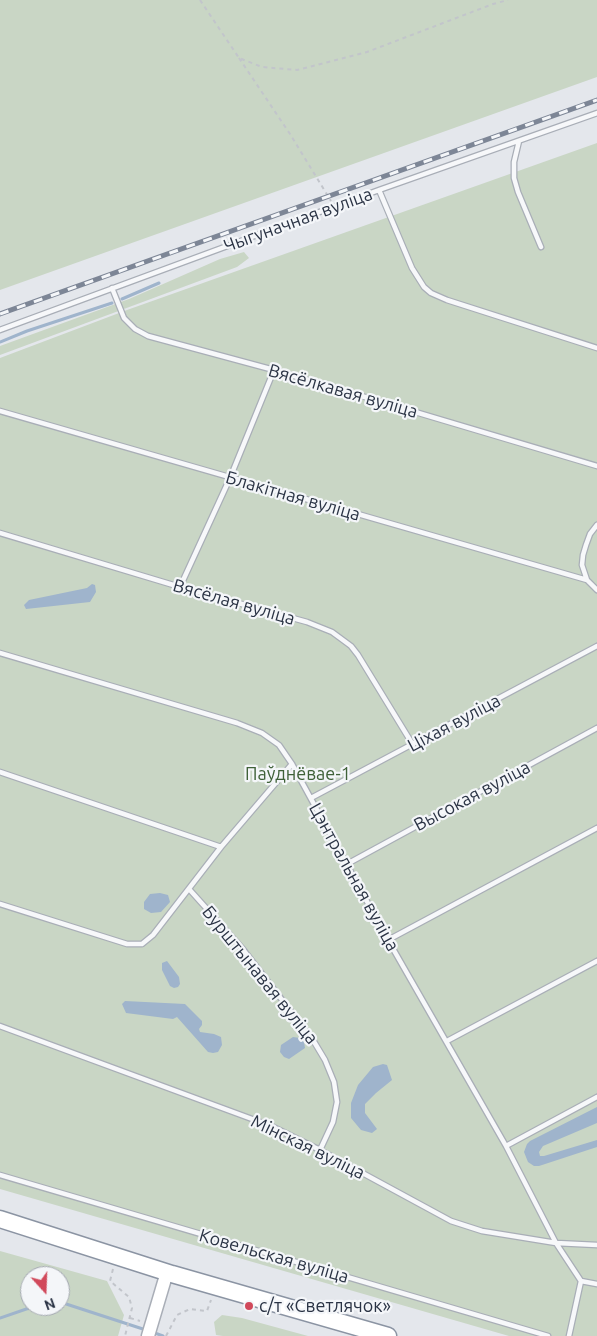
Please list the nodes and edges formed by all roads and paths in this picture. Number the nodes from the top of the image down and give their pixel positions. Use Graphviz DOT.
graph roads {
  1 [pos="200,0"];
  2 [pos="508,0"];
  3 [pos="239,58"];
  4 [pos="597,113"];
  5 [pos="519,141"];
  6 [pos="379,190"];
  7 [pos="334,207"];
  8 [pos="541,247"];
  9 [pos="112,288"];
  10 [pos="0,330"];
  11 [pos="597,348"];
  12 [pos="274,370"];
  13 [pos="0,411"];
  14 [pos="597,466"];
  15 [pos="230,478"];
  16 [pos="597,526"];
  17 [pos="0,533"];
  18 [pos="587,580"];
  19 [pos="180,587"];
  20 [pos="597,590"];
  21 [pos="597,646"];
  22 [pos="0,652"];
  23 [pos="597,728"];
  24 [pos="413,745"];
  25 [pos="292,764"];
  26 [pos="0,772"];
  27 [pos="311,798"];
  28 [pos="597,828"];
  29 [pos="221,846"];
  30 [pos="347,864"];
  31 [pos="189,889"];
  32 [pos="0,904"];
  33 [pos="388,940"];
  34 [pos="597,961"];
  35 [pos="0,1026"];
  36 [pos="447,1041"];
  37 [pos="597,1097"];
  38 [pos="506,1146"];
  39 [pos="320,1150"];
  40 [pos="0,1175"];
  41 [pos="0,1219"];
  42 [pos="556,1243"];
  43 [pos="597,1245"];
  44 [pos="116,1256"];
  45 [pos="167,1272"];
  46 [pos="581,1281"];
  47 [pos="597,1284"];
  48 [pos="216,1285"];
  49 [pos="125,1336"];
  50 [pos="148,1336"];
  51 [pos="166,1336"];
  52 [pos="388,1336"];
  53 [pos="548,1336"];
  54 [pos="569,1336"];
  1 -- 3 [label="path"];
  2 -- 3 [label="path"];
  3 -- 7 [label="path"];
  4 -- 5 [label="lane, Чыгуначная вуліца"];
  5 -- 6 [label="lane, Чыгуначная вуліца"];
  5 -- 8 [label="lane"];
  6 -- 7 [label="lane, Чыгуначная вуліца"];
  6 -- 11 [label="lane"];
  7 -- 9 [label="lane, Чыгуначная вуліца"];
  9 -- 10 [label="lane, Чыгуначная вуліца"];
  9 -- 12 [label="lane, Вясёлкавая вуліца"];
  12 -- 14 [label="lane, Вясёлкавая вуліца"];
  12 -- 15 [label="lane"];
  13 -- 15 [label="lane, Блакітная вуліца"];
  15 -- 18 [label="lane, Блакітная вуліца"];
  15 -- 19 [label="lane"];
  16 -- 18 [label="lane"];
  17 -- 19 [label="lane, Вясёлая вуліца"];
  18 -- 20 [label="lane"];
  19 -- 24 [label="lane, Вясёлая вуліца"];
  21 -- 24 [label="lane, Ціхая вуліца"];
  22 -- 25 [label="lane, Цэнтральная вуліца"];
  23 -- 30 [label="lane, Высокая вуліца"];
  24 -- 27 [label="lane, Ціхая вуліца"];
  25 -- 27 [label="lane, Цэнтральная вуліца"];
  25 -- 29 [label="lane"];
  26 -- 29 [label="lane"];
  27 -- 30 [label="lane, Цэнтральная вуліца"];
  28 -- 33 [label="lane"];
  29 -- 31 [label="lane"];
  30 -- 33 [label="lane, Цэнтральная вуліца"];
  31 -- 32 [label="lane"];
  31 -- 39 [label="lane, Бурштынавая вуліца"];
  33 -- 36 [label="lane, Цэнтральная вуліца"];
  34 -- 36 [label="lane"];
  35 -- 39 [label="lane, Мінская вуліца"];
  36 -- 38 [label="lane, Цэнтральная вуліца"];
  37 -- 38 [label="lane"];
  38 -- 42 [label="lane, Цэнтральная вуліца"];
  39 -- 42 [label="lane, Мінская вуліца"];
  40 -- 53 [label="lane, Ковельская вуліца"];
  41 -- 44 [label="highway"];
  42 -- 43 [label="lane, Мінская вуліца"];
  42 -- 46 [label="lane"];
  44 -- 45 [label="highway"];
  44 -- 49 [label="path"];
  45 -- 48 [label="highway"];
  45 -- 50 [label="street"];
  46 -- 47 [label="lane"];
  46 -- 54 [label="lane"];
  48 -- 51 [label="path"];
  48 -- 52 [label="highway"];
}
